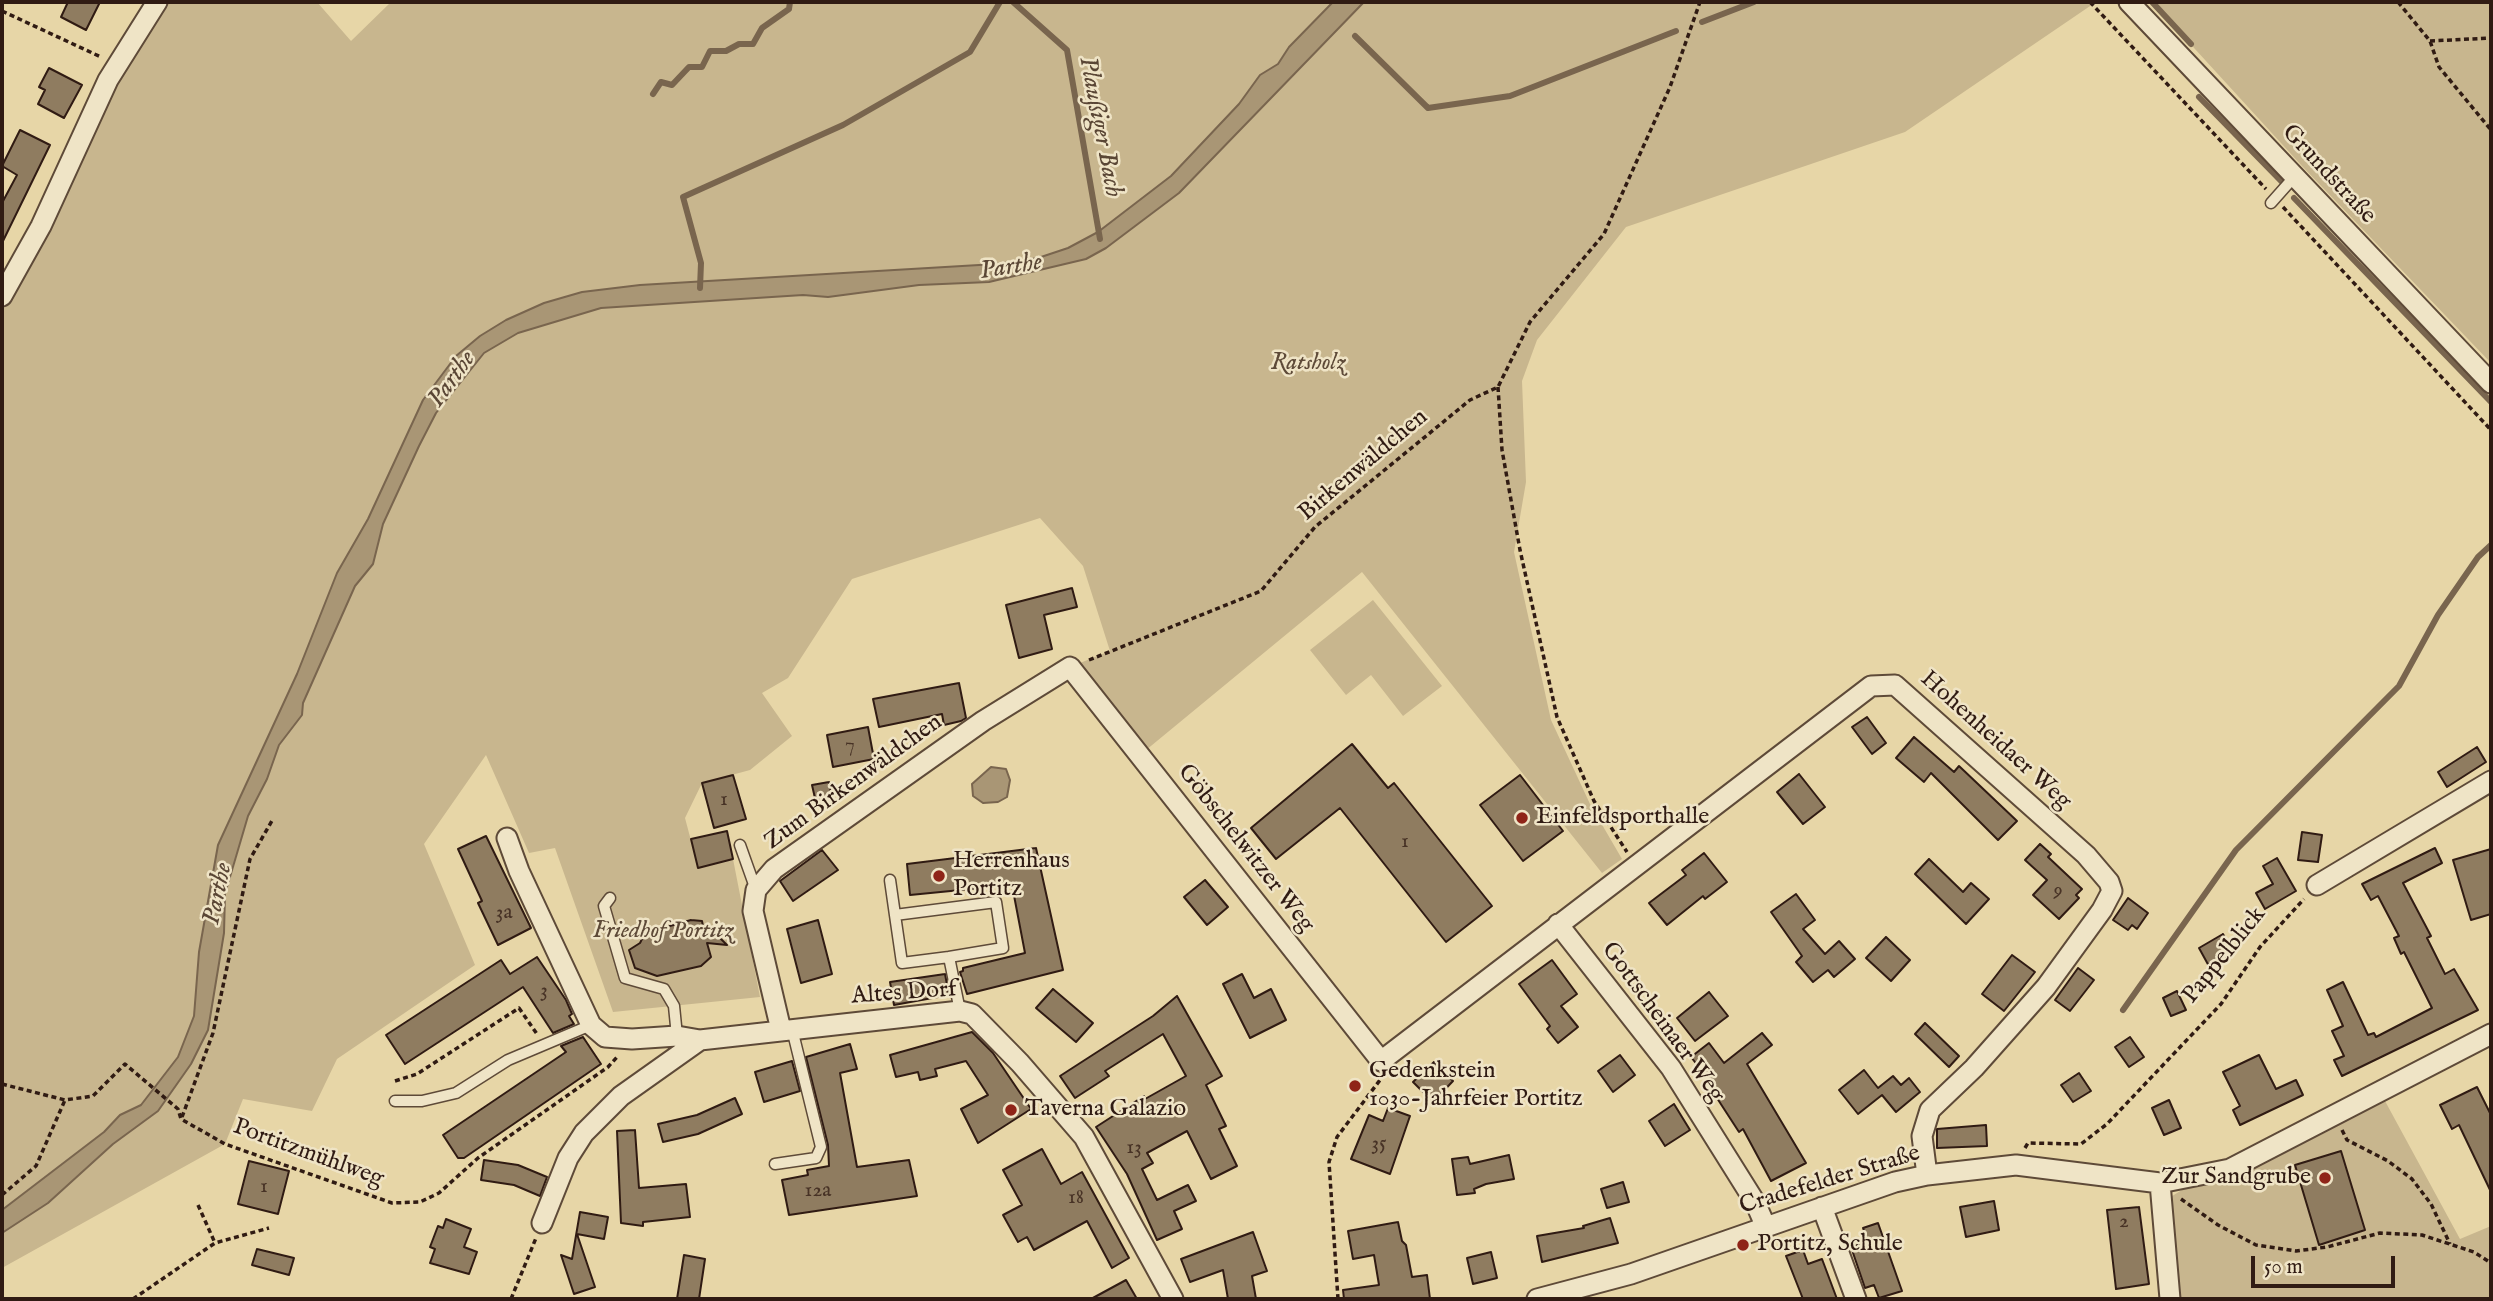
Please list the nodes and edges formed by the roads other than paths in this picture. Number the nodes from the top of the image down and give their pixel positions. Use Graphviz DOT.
graph roads {
  1 [pos="157,2"];
  2 [pos="2129,2"];
  3 [pos="2295,176"];
  4 [pos="2273,201"];
  5 [pos="2,296"];
  6 [pos="2491,383"];
  7 [pos="1070,667"];
  8 [pos="2491,781"];
  9 [pos="507,838"];
  10 [pos="740,845"];
  11 [pos="890,880"];
  12 [pos="2317,885"];
  13 [pos="756,890"];
  14 [pos="610,898"];
  15 [pos="895,915"];
  16 [pos="1558,924"];
  17 [pos="949,957"];
  18 [pos="960,1011"];
  19 [pos="591,1025"];
  20 [pos="787,1029"];
  21 [pos="2491,1034"];
  22 [pos="677,1036"];
  23 [pos="700,1040"];
  24 [pos="1381,1061"];
  25 [pos="395,1101"];
  26 [pos="775,1164"];
  27 [pos="1927,1175"];
  28 [pos="2160,1183"];
  29 [pos="1822,1207"];
  30 [pos="542,1223"];
  31 [pos="1765,1225"];
  32 [pos="1172,1299"];
  33 [pos="1536,1299"];
  34 [pos="1856,1299"];
  35 [pos="2170,1299"];
  1 -- 5 [label="street"];
  2 -- 3 [label="street, Grundstraße"];
  3 -- 4 [label="lane"];
  3 -- 6 [label="street, Grundstraße"];
  7 -- 13 [label="street, Zum Birkenwäldchen"];
  7 -- 24 [label="street, Göbschelwitzer Weg"];
  8 -- 12 [label="street"];
  9 -- 19 [label="street"];
  10 -- 13 [label="lane"];
  11 -- 15 [label="lane"];
  13 -- 20 [label="street"];
  14 -- 22 [label="lane"];
  15 -- 17 [label="lane"];
  15 -- 17 [label="lane"];
  16 -- 24 [label="street, Hohenheidaer Weg"];
  16 -- 27 [label="street, Hohenheidaer Weg"];
  16 -- 31 [label="street, Gottscheinaer Weg"];
  17 -- 18 [label="lane"];
  18 -- 20 [label="street, Altes Dorf"];
  18 -- 32 [label="street, Altes Dorf"];
  19 -- 22 [label="street, Altes Dorf"];
  19 -- 25 [label="lane"];
  20 -- 23 [label="street, Altes Dorf"];
  20 -- 26 [label="lane"];
  21 -- 28 [label="street, Cradefelder Straße"];
  22 -- 23 [label="street, Altes Dorf"];
  23 -- 30 [label="street, Altes Dorf"];
  27 -- 28 [label="street, Cradefelder Straße"];
  27 -- 29 [label="street, Cradefelder Straße"];
  28 -- 35 [label="street"];
  29 -- 31 [label="street, Cradefelder Straße"];
  29 -- 34 [label="street"];
  31 -- 33 [label="street, Cradefelder Straße"];
}
